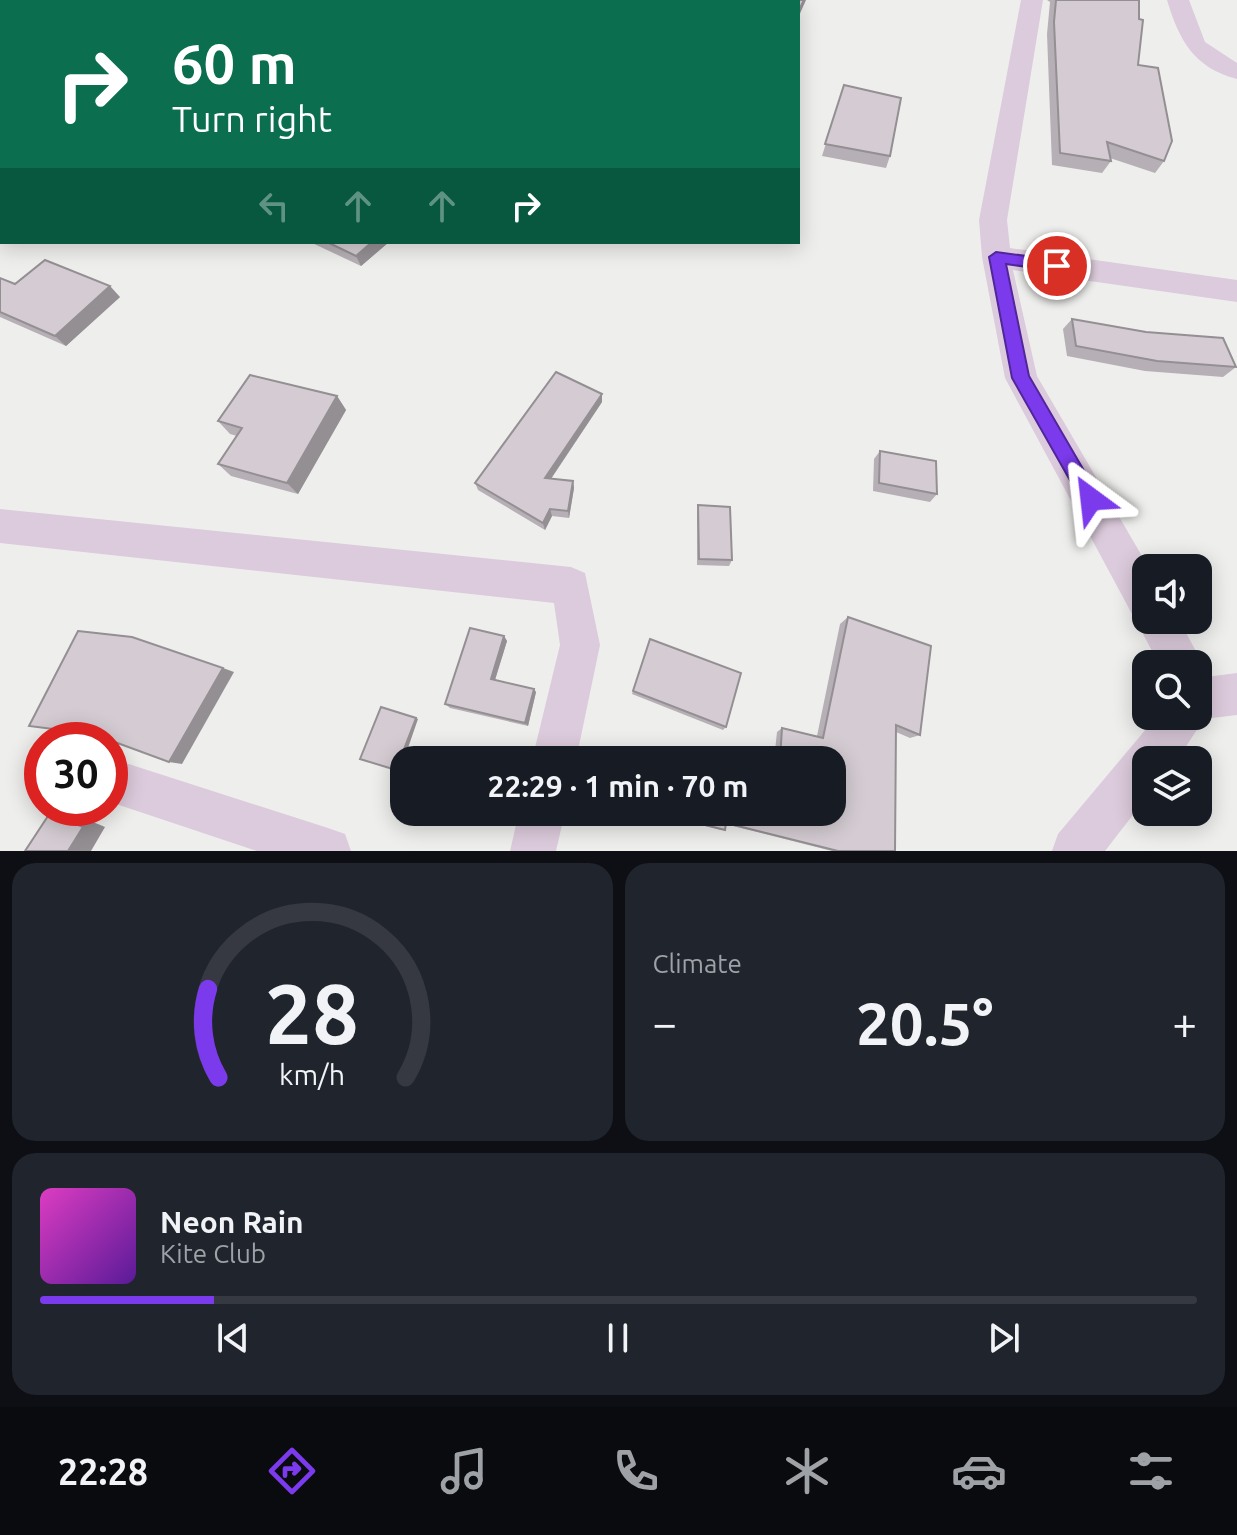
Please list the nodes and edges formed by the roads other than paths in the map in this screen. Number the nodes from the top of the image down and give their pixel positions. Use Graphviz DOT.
graph roads {
  1 [pos="1032,0"];
  2 [pos="1178,0"];
  3 [pos="1237,72"];
  4 [pos="996,257"];
  5 [pos="1237,291"];
  6 [pos="0,526"];
  7 [pos="1132,575"];
  8 [pos="1172,730"];
  9 [pos="557,746"];
  10 [pos="1159,746"];
  11 [pos="1132,781"];
  12 [pos="128,786"];
  13 [pos="539,826"];
  14 [pos="328,851"];
  15 [pos="533,851"];
  16 [pos="1075,851"];
  1 -- 4 [label="street"];
  2 -- 3 [label="street"];
  4 -- 5 [label="street"];
  4 -- 7 [label="street"];
  6 -- 9 [label="street"];
  8 -- 10 [label="street"];
  11 -- 16 [label="street"];
  12 -- 14 [label="street"];
  13 -- 15 [label="street"];
}
